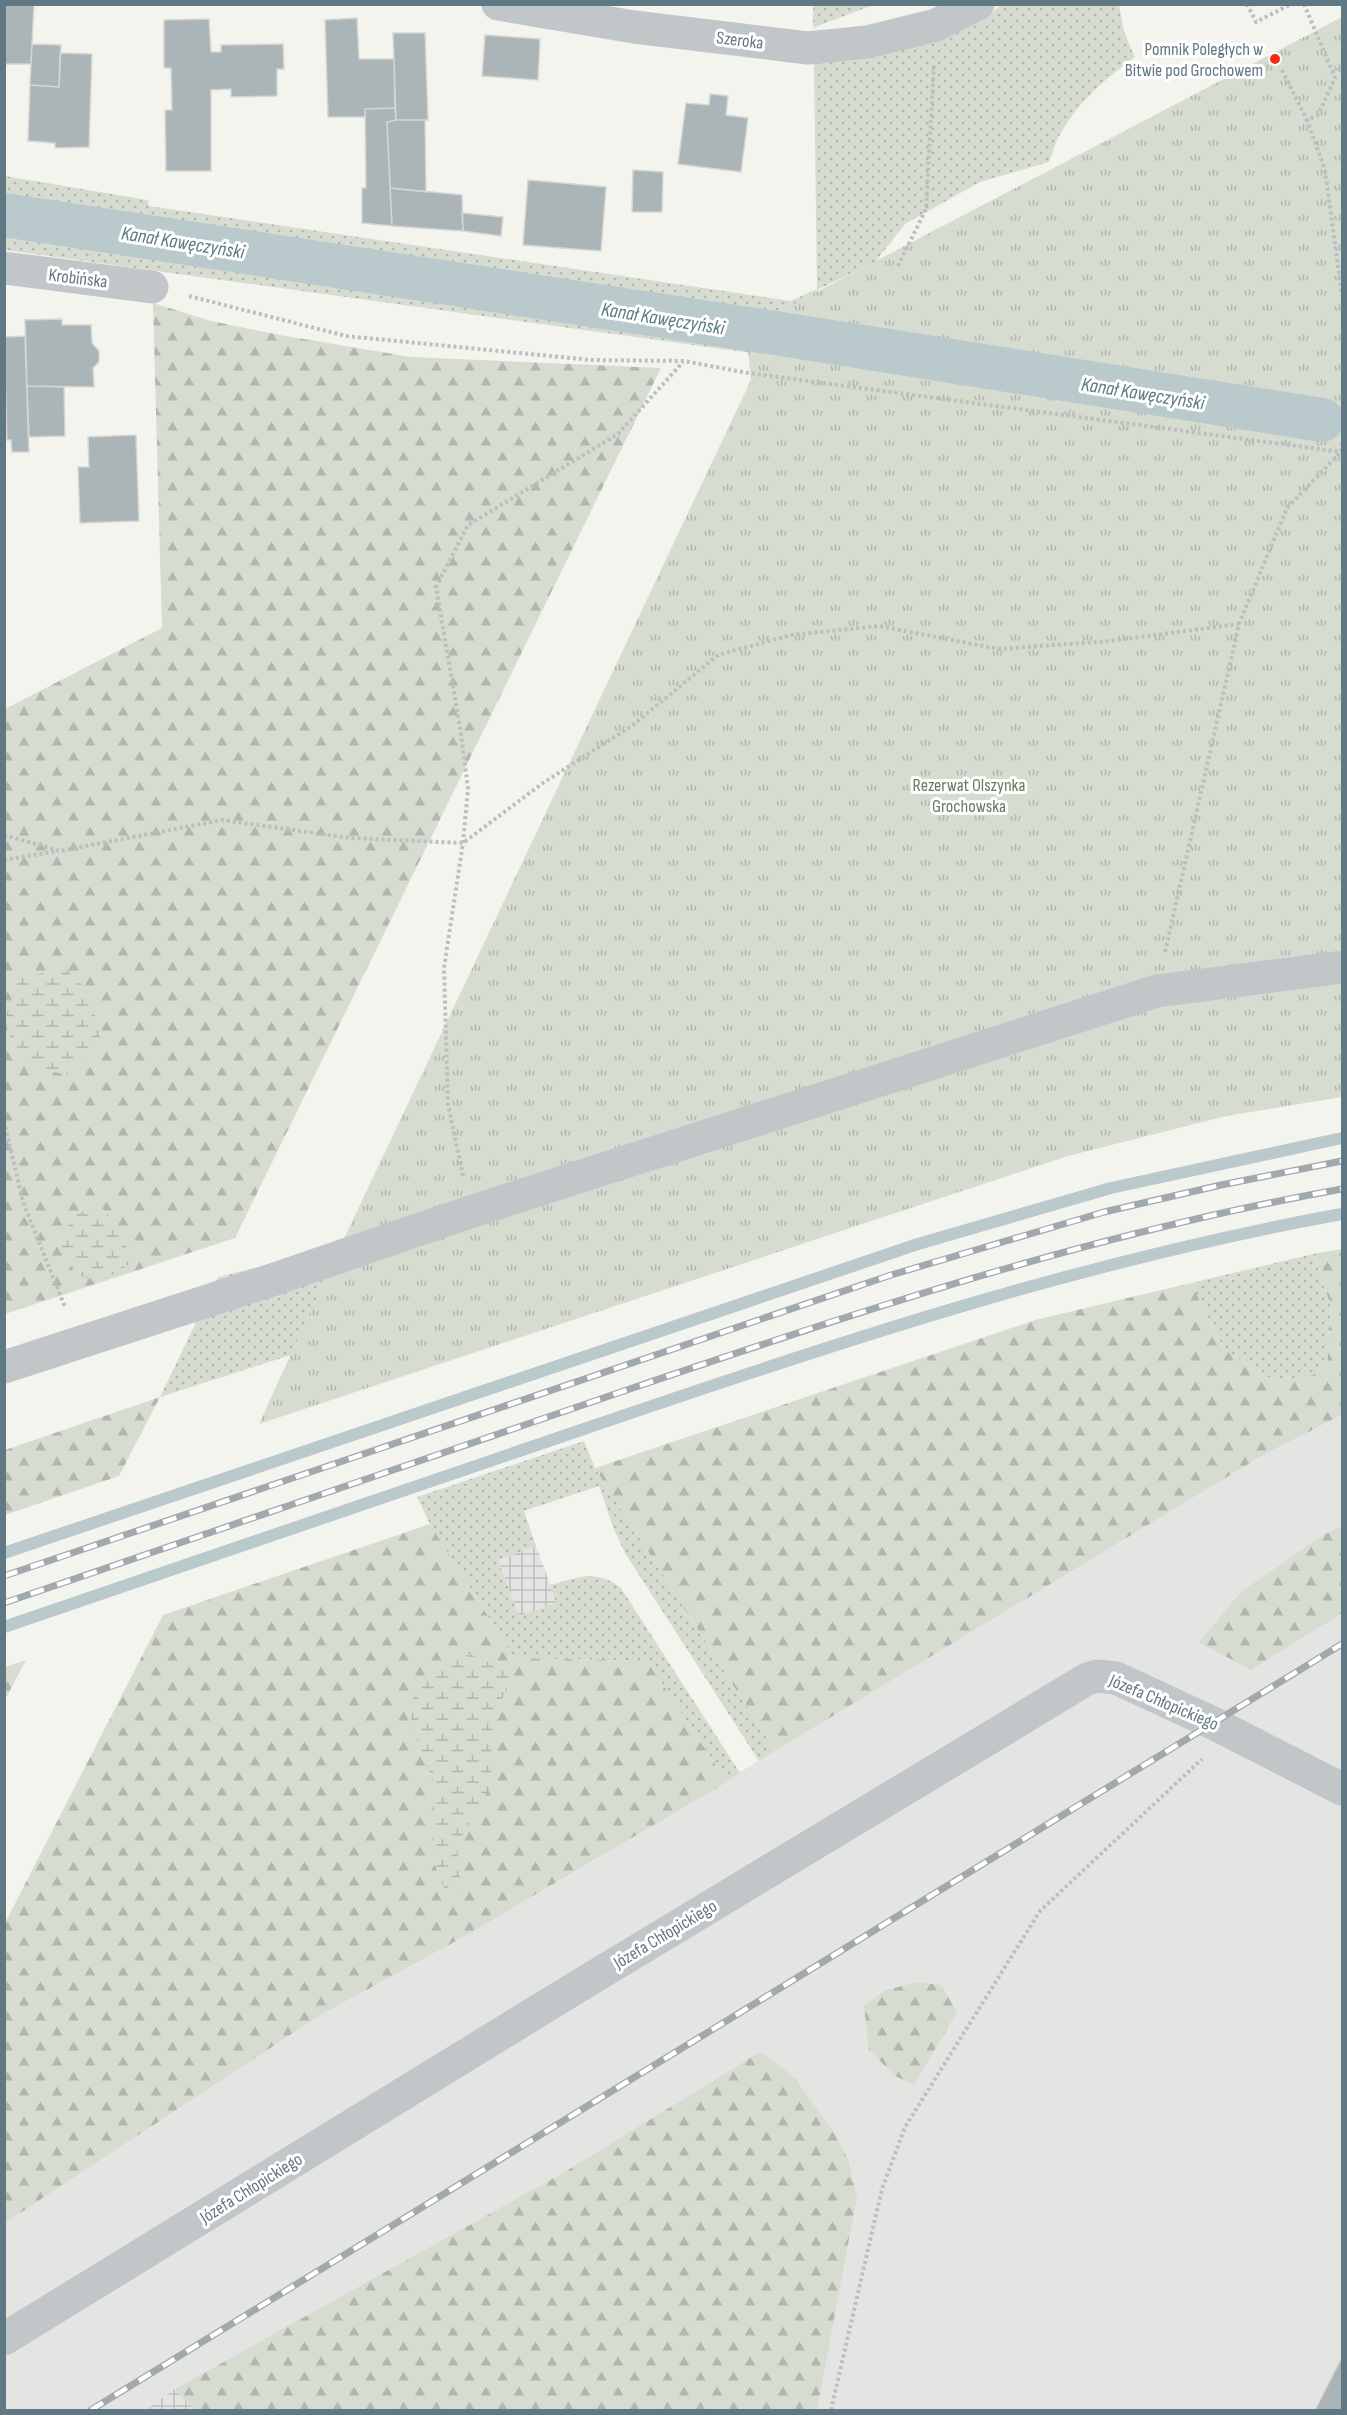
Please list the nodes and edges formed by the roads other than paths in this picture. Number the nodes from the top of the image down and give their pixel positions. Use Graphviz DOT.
graph roads {
  1 [pos="498,4"];
  2 [pos="978,4"];
  3 [pos="634,16"];
  4 [pos="4,268"];
  5 [pos="152,286"];
  6 [pos="1342,967"];
  7 [pos="4,1367"];
  8 [pos="1342,1789"];
  9 [pos="4,2339"];
  1 -- 3 [label="street, Szeroka"];
  2 -- 3 [label="street, Szeroka"];
  4 -- 5 [label="street, Krobińska"];
  6 -- 7 [label="street"];
  8 -- 9 [label="street, Józefa Chłopickiego"];
}
